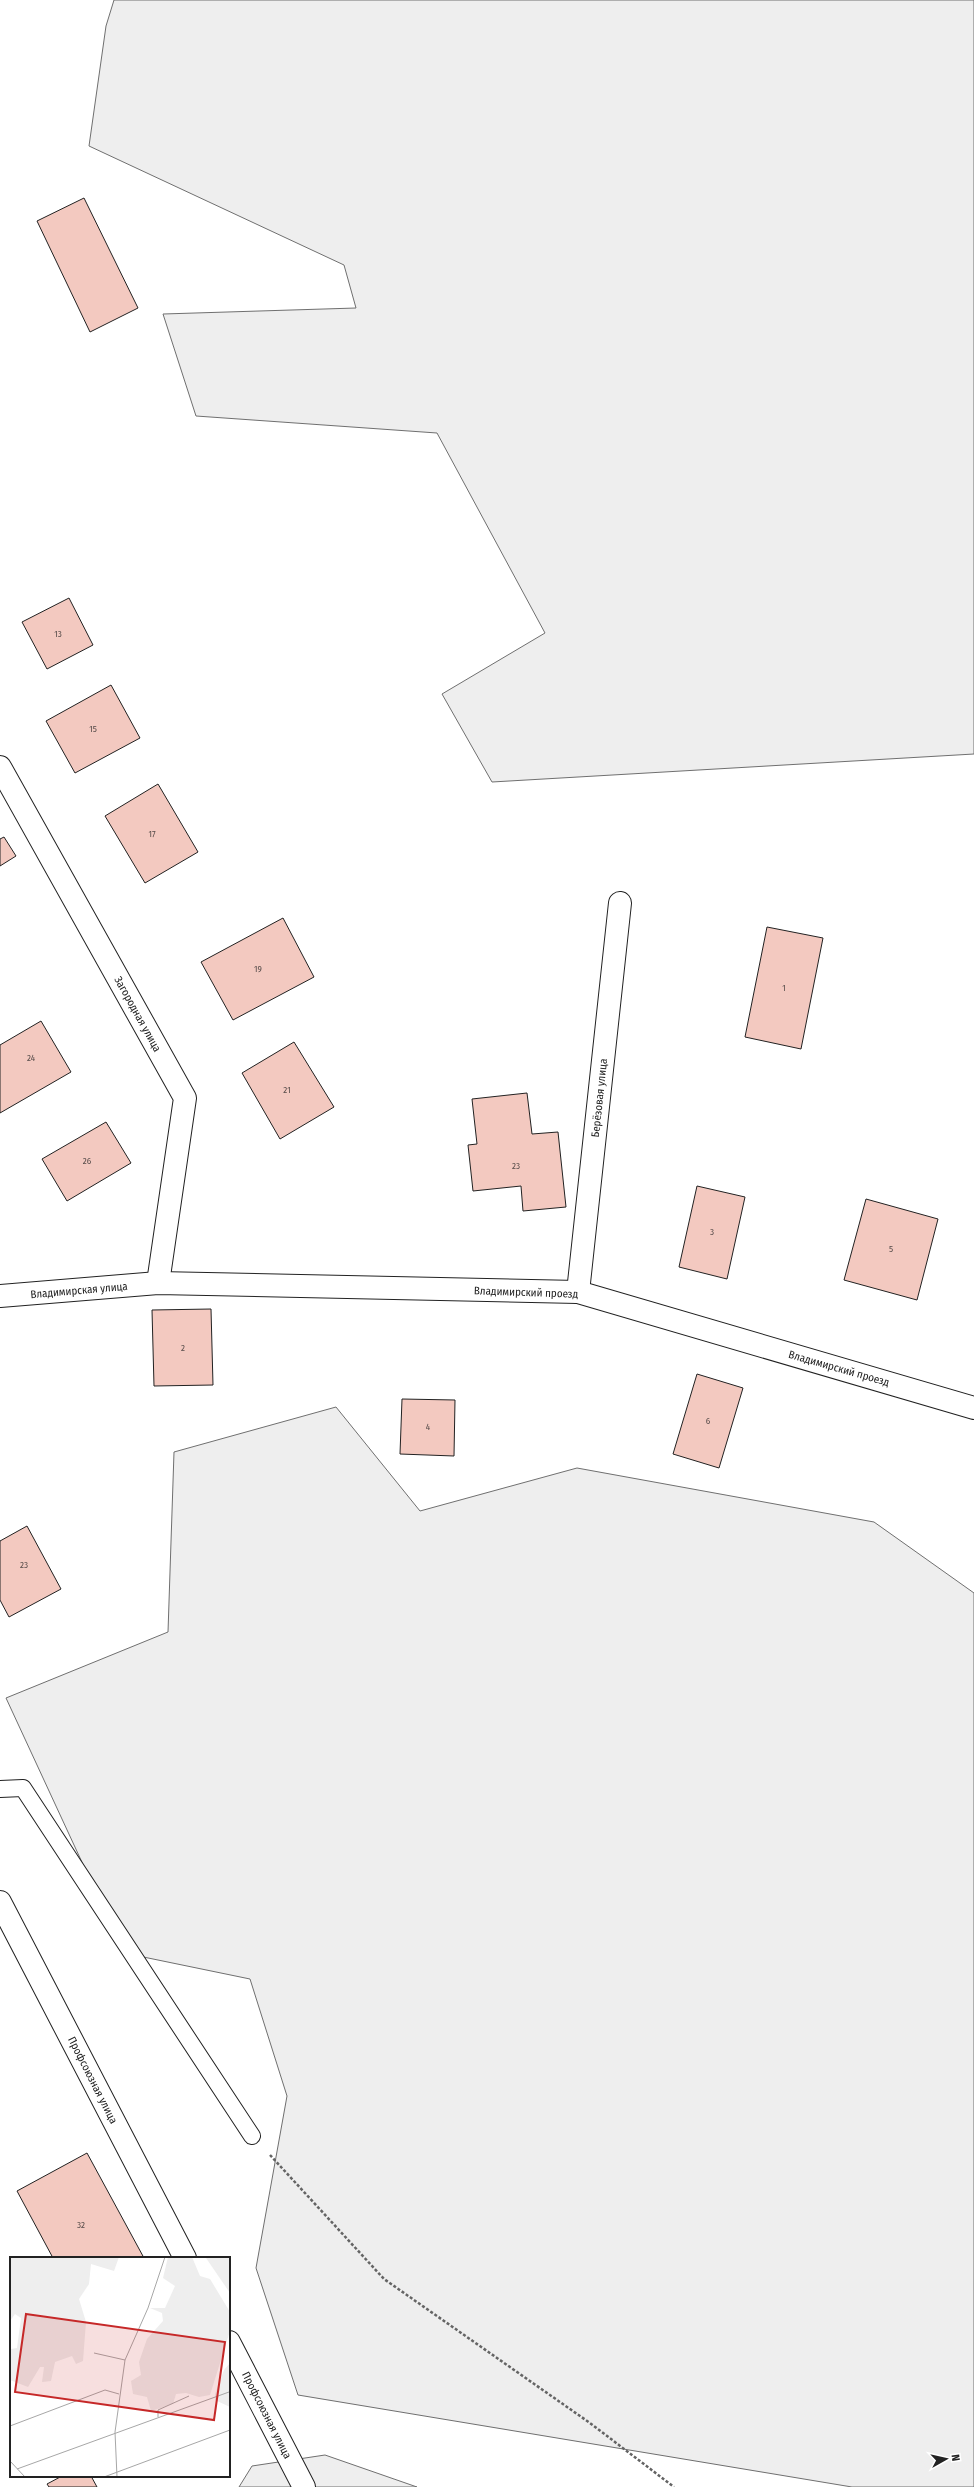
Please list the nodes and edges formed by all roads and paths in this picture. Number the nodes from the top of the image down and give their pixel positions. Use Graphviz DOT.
graph roads {
  1 [pos="0,767"];
  2 [pos="620,903"];
  3 [pos="158,1283"];
  4 [pos="578,1292"];
  5 [pos="0,1296"];
  6 [pos="974,1408"];
  7 [pos="0,1789"];
  8 [pos="0,1902"];
  9 [pos="252,2136"];
  10 [pos="184,2257"];
  11 [pos="230,2344"];
  12 [pos="304,2487"];
  13 [pos="674,2487"];
  1 -- 3 [label="street, Загородная улица"];
  2 -- 4 [label="street, Берёзовая улица"];
  3 -- 4 [label="street, Владимирский проезд"];
  3 -- 5 [label="street, Владимирская улица"];
  4 -- 6 [label="street, Владимирский проезд"];
  7 -- 9 [label="lane"];
  8 -- 10 [label="street, Профсоюзная улица"];
  9 -- 13 [label="path"];
  11 -- 12 [label="street, Профсоюзная улица"];
}
